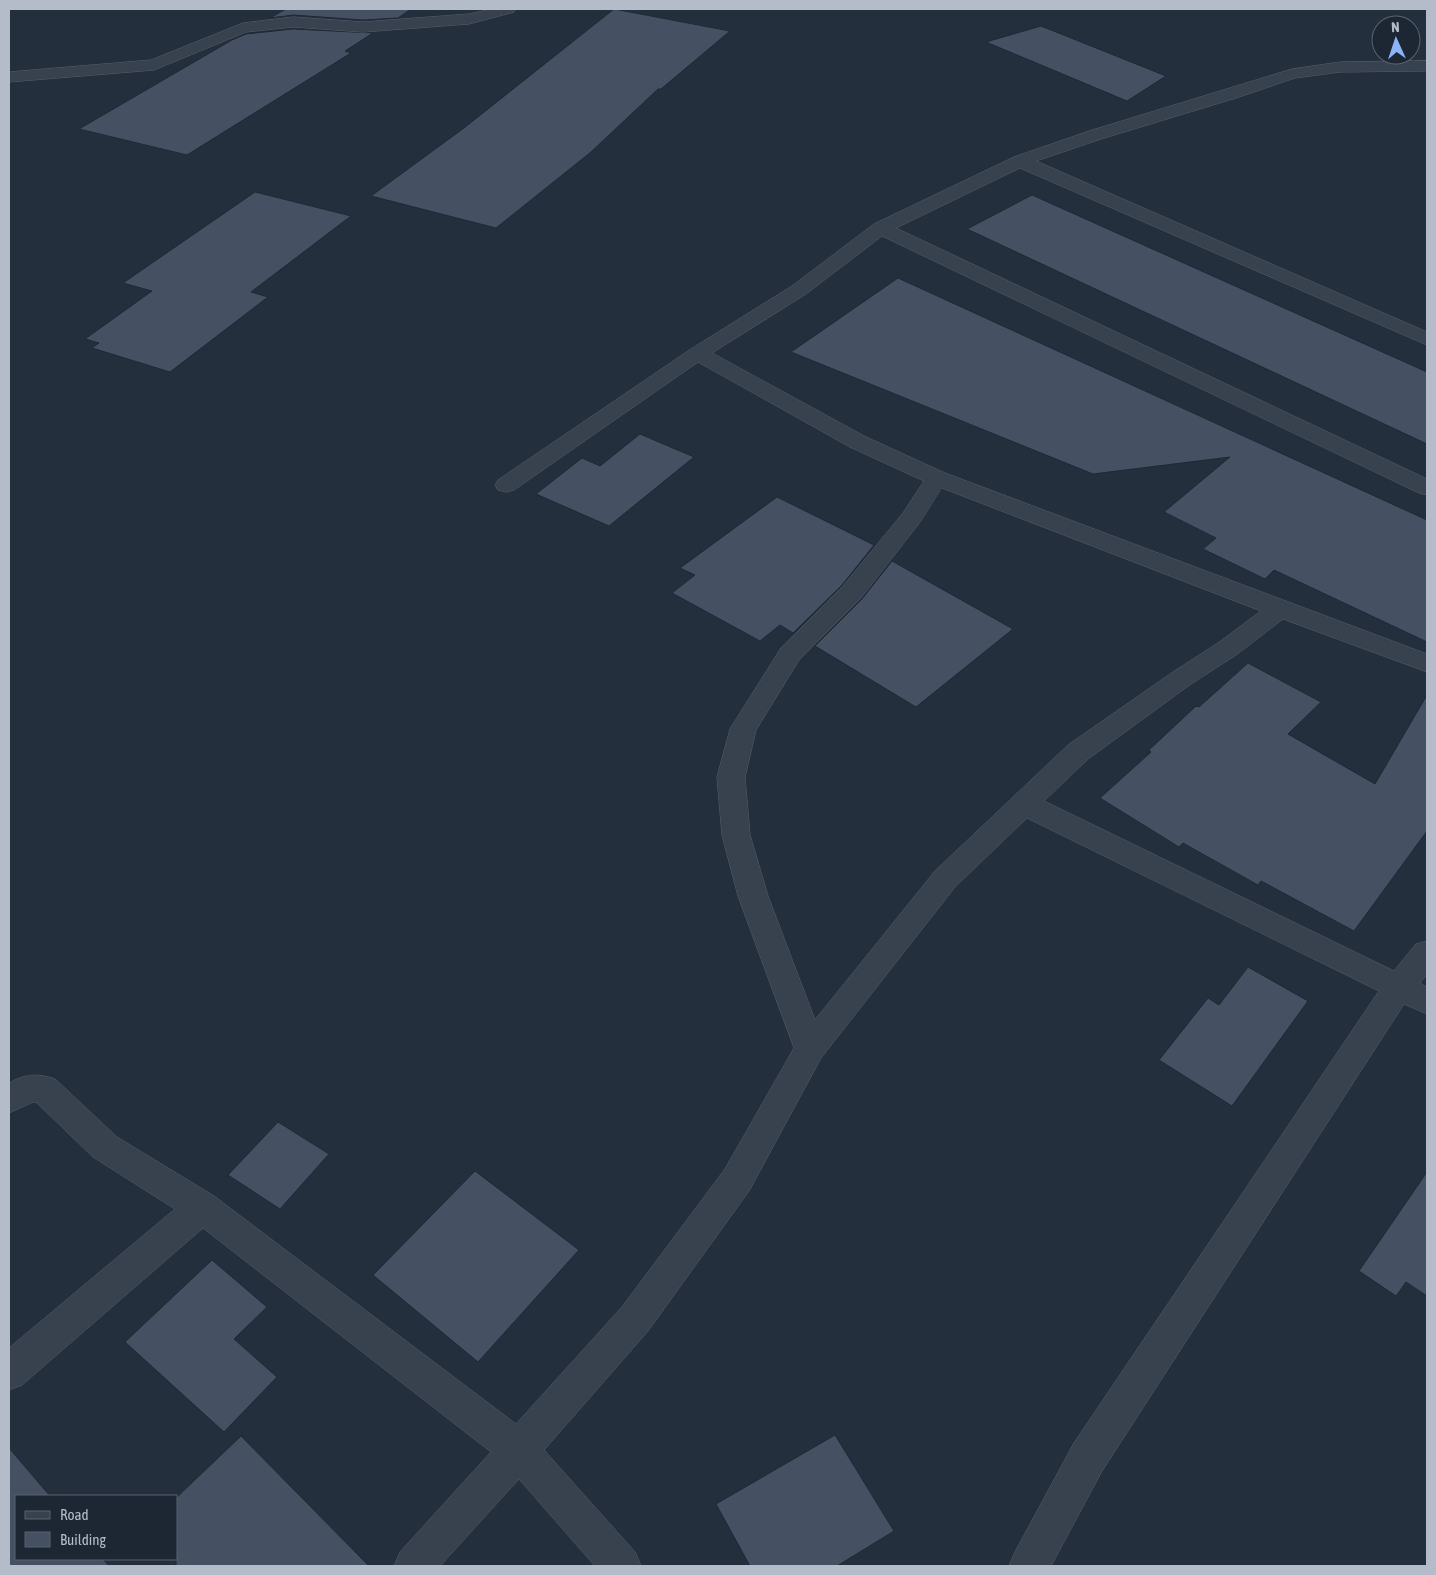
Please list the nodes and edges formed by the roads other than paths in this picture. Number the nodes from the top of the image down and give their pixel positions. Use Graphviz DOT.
graph roads {
  1 [pos="509,9"];
  2 [pos="1427,66"];
  3 [pos="9,77"];
  4 [pos="1020,161"];
  5 [pos="881,228"];
  6 [pos="1427,339"];
  7 [pos="698,353"];
  8 [pos="937,478"];
  9 [pos="506,485"];
  10 [pos="1427,488"];
  11 [pos="1280,609"];
  12 [pos="1427,663"];
  13 [pos="1024,804"];
  14 [pos="1427,953"];
  15 [pos="1413,994"];
  16 [pos="810,1049"];
  17 [pos="9,1099"];
  18 [pos="202,1207"];
  19 [pos="9,1372"];
  20 [pos="519,1450"];
  21 [pos="414,1566"];
  22 [pos="621,1566"];
  23 [pos="1029,1566"];
  1 -- 3 [label="street"];
  2 -- 4 [label="street"];
  4 -- 5 [label="street"];
  4 -- 6 [label="street"];
  5 -- 7 [label="street"];
  5 -- 10 [label="street"];
  7 -- 8 [label="street"];
  7 -- 9 [label="street"];
  8 -- 11 [label="street"];
  8 -- 16 [label="street"];
  11 -- 12 [label="street"];
  11 -- 13 [label="street"];
  13 -- 15 [label="street"];
  13 -- 16 [label="street"];
  14 -- 15 [label="street"];
  15 -- 23 [label="street"];
  16 -- 20 [label="street"];
  17 -- 18 [label="street"];
  18 -- 19 [label="street"];
  18 -- 20 [label="street"];
  20 -- 21 [label="street"];
  20 -- 22 [label="street"];
}
